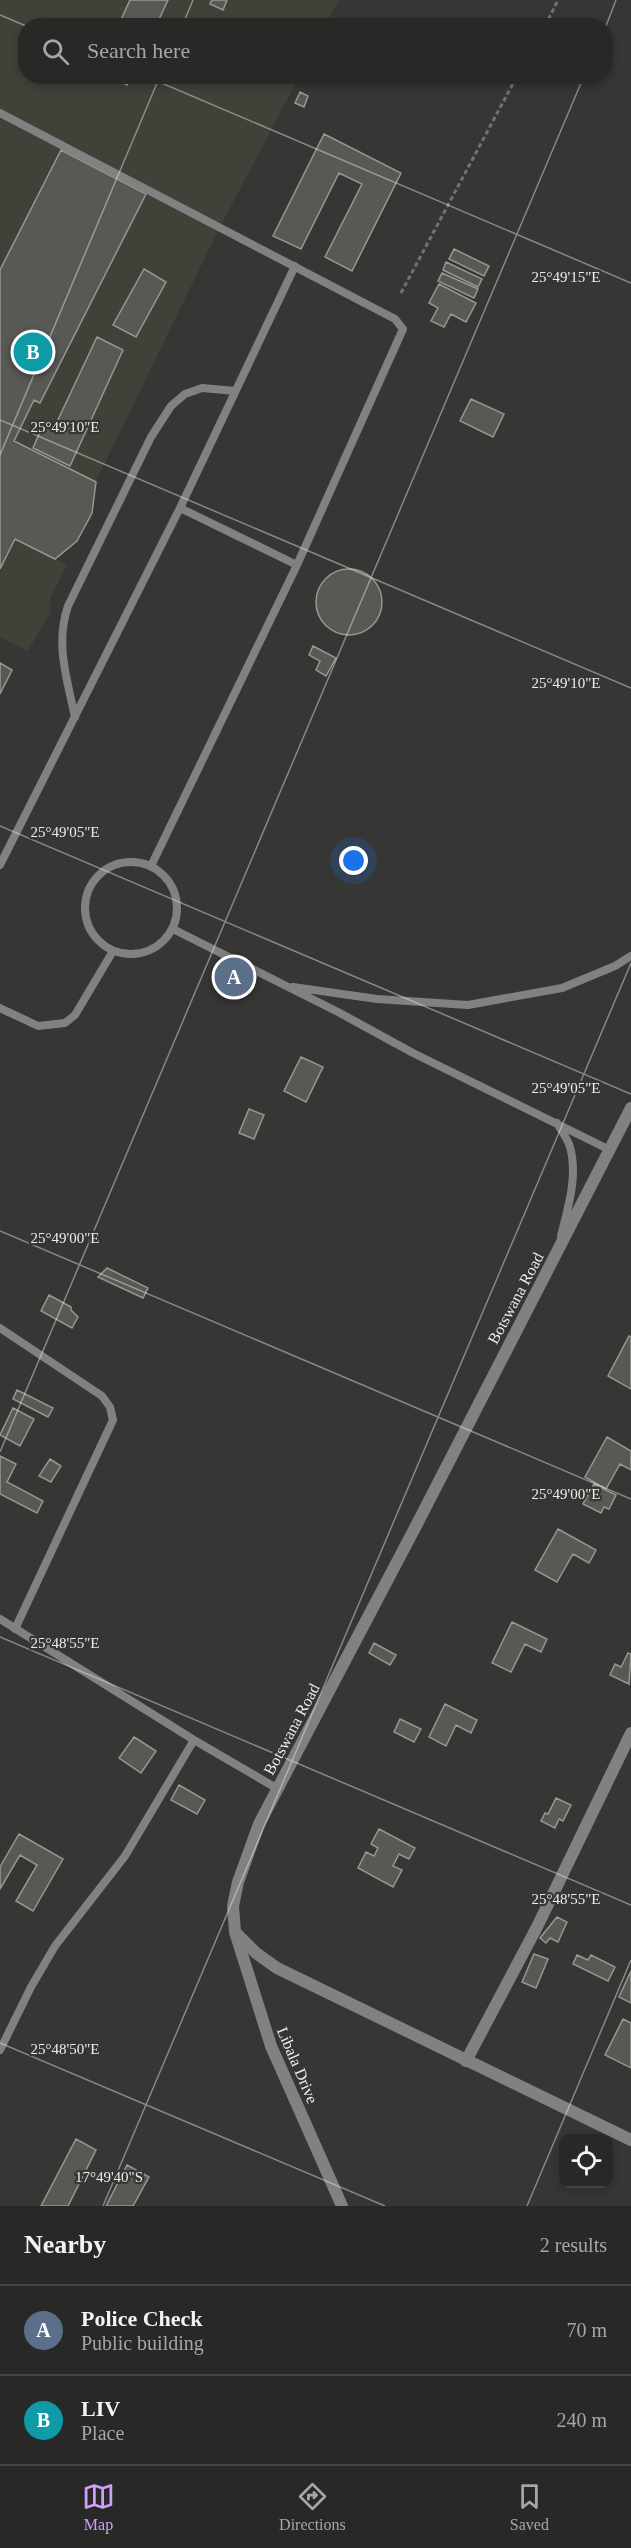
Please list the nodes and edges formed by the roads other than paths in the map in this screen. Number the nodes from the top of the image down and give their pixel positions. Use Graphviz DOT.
graph roads {
  1 [pos="0,113"];
  2 [pos="295,266"];
  3 [pos="235,391"];
  4 [pos="180,508"];
  5 [pos="297,565"];
  6 [pos="75,717"];
  7 [pos="0,865"];
  8 [pos="151,866"];
  9 [pos="172,928"];
  10 [pos="113,951"];
  11 [pos="631,956"];
  12 [pos="631,964"];
  13 [pos="615,966"];
  14 [pos="285,986"];
  15 [pos="0,1008"];
  16 [pos="631,1108"];
  17 [pos="556,1122"];
  18 [pos="610,1150"];
  19 [pos="556,1257"];
  20 [pos="0,1328"];
  21 [pos="0,1619"];
  22 [pos="15,1629"];
  23 [pos="631,1733"];
  24 [pos="194,1740"];
  25 [pos="278,1789"];
  26 [pos="235,1932"];
  27 [pos="0,2050"];
  28 [pos="466,2061"];
  29 [pos="631,2140"];
  30 [pos="342,2206"];
  1 -- 2 [label="lane"];
  2 -- 3 [label="lane"];
  2 -- 5 [label="lane"];
  3 -- 4 [label="lane"];
  3 -- 6 [label="lane"];
  4 -- 5 [label="lane"];
  4 -- 6 [label="lane"];
  5 -- 8 [label="lane"];
  6 -- 7 [label="lane"];
  8 -- 9 [label="lane"];
  8 -- 10 [label="lane"];
  9 -- 10 [label="lane"];
  9 -- 14 [label="lane"];
  10 -- 15 [label="lane"];
  11 -- 13 [label="lane"];
  12 -- 13 [label="lane"];
  13 -- 14 [label="lane"];
  14 -- 17 [label="lane"];
  16 -- 18 [label="street, Botswana Road"];
  17 -- 18 [label="lane"];
  17 -- 19 [label="lane"];
  18 -- 19 [label="street, Botswana Road"];
  19 -- 25 [label="street, Botswana Road"];
  20 -- 22 [label="lane"];
  21 -- 22 [label="lane"];
  22 -- 24 [label="lane"];
  23 -- 28 [label="street"];
  24 -- 25 [label="lane"];
  24 -- 27 [label="lane"];
  25 -- 26 [label="street, Botswana Road"];
  26 -- 28 [label="street"];
  26 -- 30 [label="street, Libala Drive"];
  28 -- 29 [label="street"];
}
